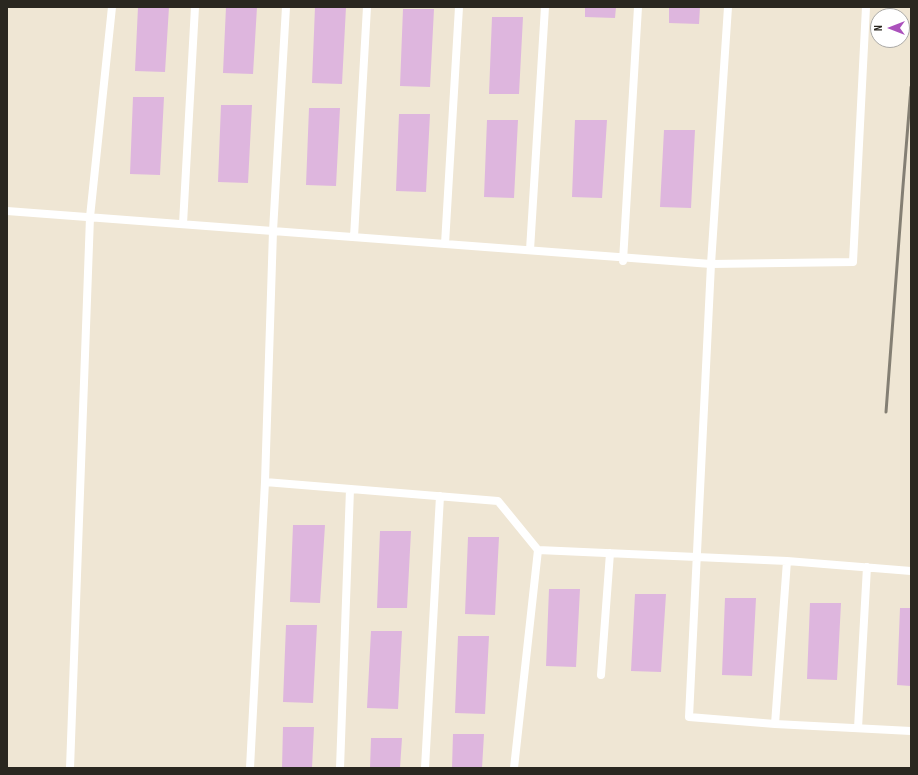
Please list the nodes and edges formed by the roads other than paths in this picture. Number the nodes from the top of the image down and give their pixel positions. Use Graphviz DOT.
graph roads {
  1 [pos="112,7"];
  2 [pos="196,7"];
  3 [pos="286,7"];
  4 [pos="367,7"];
  5 [pos="459,7"];
  6 [pos="546,7"];
  7 [pos="638,7"];
  8 [pos="728,7"];
  9 [pos="866,7"];
  10 [pos="7,211"];
  11 [pos="90,217"];
  12 [pos="183,224"];
  13 [pos="273,231"];
  14 [pos="354,237"];
  15 [pos="445,244"];
  16 [pos="530,250"];
  17 [pos="624,259"];
  18 [pos="711,264"];
  19 [pos="265,482"];
  20 [pos="350,489"];
  21 [pos="440,496"];
  22 [pos="538,550"];
  23 [pos="610,553"];
  24 [pos="697,557"];
  25 [pos="787,561"];
  26 [pos="867,567"];
  27 [pos="911,570"];
  28 [pos="601,675"];
  29 [pos="775,724"];
  30 [pos="858,728"];
  31 [pos="911,731"];
  32 [pos="70,768"];
  33 [pos="250,768"];
  34 [pos="340,768"];
  35 [pos="425,768"];
  36 [pos="514,768"];
  1 -- 11 [label="lane"];
  2 -- 12 [label="lane"];
  3 -- 13 [label="lane"];
  4 -- 14 [label="lane"];
  5 -- 15 [label="lane"];
  6 -- 16 [label="lane"];
  7 -- 17 [label="lane"];
  8 -- 18 [label="lane"];
  9 -- 18 [label="lane"];
  10 -- 11 [label="lane"];
  11 -- 12 [label="lane"];
  11 -- 32 [label="lane"];
  12 -- 13 [label="lane"];
  13 -- 14 [label="lane"];
  13 -- 19 [label="lane"];
  14 -- 15 [label="lane"];
  15 -- 16 [label="lane"];
  16 -- 17 [label="lane"];
  17 -- 18 [label="lane"];
  18 -- 24 [label="lane"];
  19 -- 20 [label="lane"];
  19 -- 33 [label="lane"];
  20 -- 21 [label="lane"];
  20 -- 34 [label="lane"];
  21 -- 22 [label="lane"];
  21 -- 35 [label="lane"];
  22 -- 23 [label="lane"];
  22 -- 36 [label="lane"];
  23 -- 24 [label="lane"];
  23 -- 28 [label="lane"];
  24 -- 25 [label="lane"];
  24 -- 29 [label="lane"];
  25 -- 26 [label="lane"];
  25 -- 29 [label="lane"];
  26 -- 27 [label="lane"];
  26 -- 30 [label="lane"];
  29 -- 30 [label="lane"];
  30 -- 31 [label="lane"];
}
